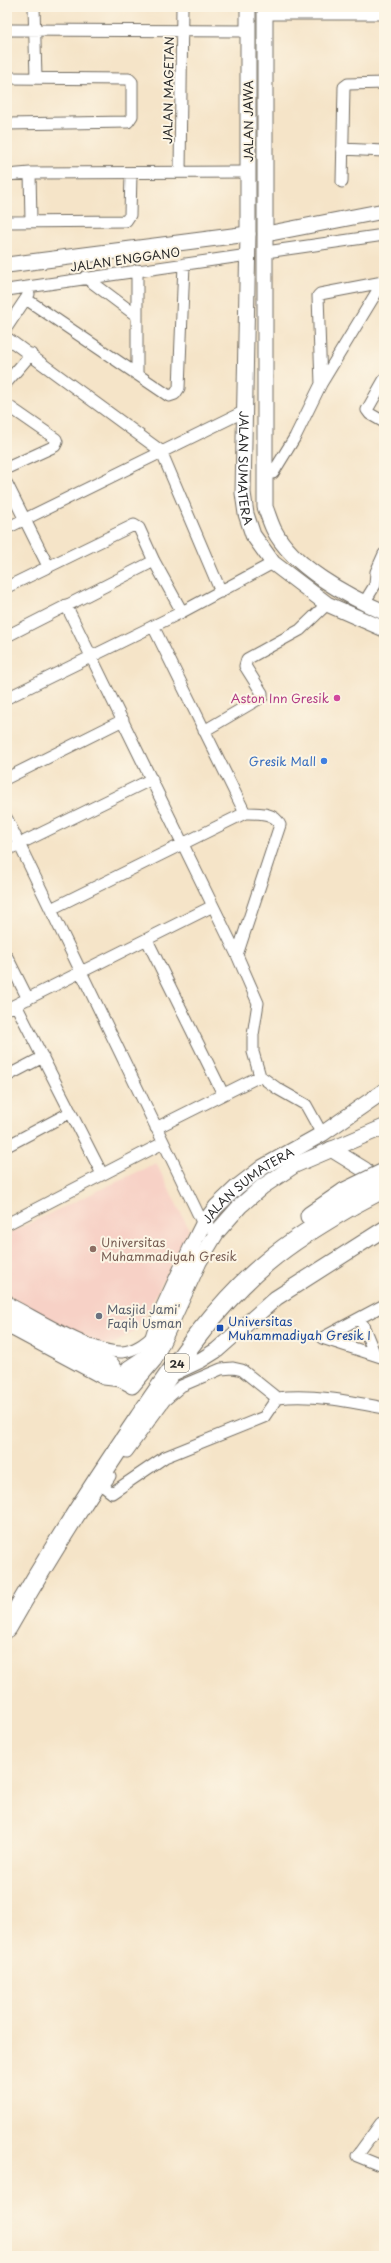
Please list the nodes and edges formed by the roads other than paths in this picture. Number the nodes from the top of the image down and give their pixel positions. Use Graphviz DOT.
graph roads {
  1 [pos="34,7"];
  2 [pos="182,7"];
  3 [pos="248,7"];
  4 [pos="265,10"];
  5 [pos="384,14"];
  6 [pos="181,29"];
  7 [pos="7,30"];
  8 [pos="35,30"];
  9 [pos="248,31"];
  10 [pos="248,76"];
  11 [pos="266,76"];
  12 [pos="7,78"];
  13 [pos="36,78"];
  14 [pos="384,83"];
  15 [pos="7,124"];
  16 [pos="342,149"];
  17 [pos="384,151"];
  18 [pos="180,172"];
  19 [pos="248,172"];
  20 [pos="30,173"];
  21 [pos="131,173"];
  22 [pos="7,175"];
  23 [pos="342,182"];
  24 [pos="384,211"];
  25 [pos="31,221"];
  26 [pos="7,222"];
  27 [pos="248,234"];
  28 [pos="266,234"];
  29 [pos="384,235"];
  30 [pos="266,252"];
  31 [pos="248,255"];
  32 [pos="184,264"];
  33 [pos="7,265"];
  34 [pos="137,270"];
  35 [pos="85,277"];
  36 [pos="384,281"];
  37 [pos="35,285"];
  38 [pos="7,290"];
  39 [pos="26,299"];
  40 [pos="137,316"];
  41 [pos="7,327"];
  42 [pos="7,338"];
  43 [pos="31,354"];
  44 [pos="137,374"];
  45 [pos="384,380"];
  46 [pos="7,382"];
  47 [pos="321,384"];
  48 [pos="10,411"];
  49 [pos="245,411"];
  50 [pos="384,422"];
  51 [pos="161,451"];
  52 [pos="244,452"];
  53 [pos="265,452"];
  54 [pos="7,468"];
  55 [pos="265,473"];
  56 [pos="7,484"];
  57 [pos="24,519"];
  58 [pos="7,528"];
  59 [pos="384,554"];
  60 [pos="154,561"];
  61 [pos="273,563"];
  62 [pos="48,566"];
  63 [pos="379,584"];
  64 [pos="7,587"];
  65 [pos="221,592"];
  66 [pos="364,603"];
  67 [pos="327,604"];
  68 [pos="66,605"];
  69 [pos="182,612"];
  70 [pos="384,612"];
  71 [pos="153,626"];
  72 [pos="384,629"];
  73 [pos="7,636"];
  74 [pos="92,656"];
  75 [pos="7,698"];
  76 [pos="123,720"];
  77 [pos="204,731"];
  78 [pos="7,778"];
  79 [pos="152,779"];
  80 [pos="245,813"];
  81 [pos="7,819"];
  82 [pos="183,843"];
  83 [pos="19,844"];
  84 [pos="7,850"];
  85 [pos="213,906"];
  86 [pos="52,909"];
  87 [pos="148,940"];
  88 [pos="237,956"];
  89 [pos="7,957"];
  90 [pos="83,972"];
  91 [pos="28,999"];
  92 [pos="12,1007"];
  93 [pos="43,1058"];
  94 [pos="7,1076"];
  95 [pos="260,1076"];
  96 [pos="384,1091"];
  97 [pos="223,1094"];
  98 [pos="71,1112"];
  99 [pos="384,1127"];
  100 [pos="156,1128"];
  101 [pos="322,1134"];
  102 [pos="163,1143"];
  103 [pos="7,1146"];
  104 [pos="331,1149"];
  105 [pos="365,1170"];
  106 [pos="384,1173"];
  107 [pos="102,1174"];
  108 [pos="384,1188"];
  109 [pos="349,1198"];
  110 [pos="7,1224"];
  111 [pos="204,1224"];
  112 [pos="384,1229"];
  113 [pos="217,1232"];
  114 [pos="7,1300"];
  115 [pos="384,1305"];
  116 [pos="7,1310"];
  117 [pos="360,1318"];
  118 [pos="7,1325"];
  119 [pos="154,1334"];
  120 [pos="380,1356"];
  121 [pos="169,1375"];
  122 [pos="132,1385"];
  123 [pos="277,1398"];
  124 [pos="384,1408"];
  125 [pos="100,1482"];
  126 [pos="41,1558"];
  127 [pos="7,1603"];
  128 [pos="8,1626"];
  129 [pos="383,2122"];
  130 [pos="384,2167"];
  1 -- 8 [label="street"];
  2 -- 6 [label="street, JALAN MAGETAN"];
  3 -- 9 [label="main road, JALAN JAWA"];
  4 -- 5 [label="street"];
  4 -- 11 [label="main road, JALAN JAWA"];
  6 -- 8 [label="street"];
  6 -- 9 [label="street"];
  6 -- 18 [label="street, JALAN MAGETAN"];
  7 -- 8 [label="street"];
  8 -- 13 [label="street"];
  9 -- 10 [label="main road, JALAN JAWA"];
  10 -- 11 [label="main road"];
  10 -- 19 [label="main road, JALAN JAWA"];
  11 -- 28 [label="main road, JALAN JAWA"];
  12 -- 13 [label="street"];
  13 -- 15 [label="street"];
  14 -- 16 [label="street"];
  16 -- 17 [label="street"];
  16 -- 23 [label="street"];
  18 -- 19 [label="street"];
  18 -- 21 [label="street"];
  19 -- 27 [label="main road, JALAN JAWA"];
  20 -- 21 [label="street"];
  20 -- 22 [label="street"];
  20 -- 25 [label="street"];
  21 -- 25 [label="street"];
  24 -- 28 [label="main road"];
  25 -- 26 [label="street"];
  27 -- 31 [label="main road, JALAN SUMATERA"];
  27 -- 33 [label="main road"];
  28 -- 30 [label="main road, JALAN SUMATERA"];
  29 -- 30 [label="street"];
  30 -- 53 [label="main road, JALAN SUMATERA"];
  31 -- 32 [label="street, JALAN ENGGANO"];
  31 -- 49 [label="main road, JALAN SUMATERA"];
  32 -- 34 [label="street, JALAN ENGGANO"];
  32 -- 44 [label="street"];
  34 -- 35 [label="street, JALAN ENGGANO"];
  34 -- 40 [label="street"];
  35 -- 37 [label="street, JALAN ENGGANO"];
  35 -- 40 [label="street"];
  36 -- 47 [label="street"];
  36 -- 47 [label="street"];
  37 -- 38 [label="street, JALAN ENGGANO"];
  37 -- 39 [label="street"];
  39 -- 41 [label="street"];
  39 -- 44 [label="street"];
  40 -- 44 [label="street"];
  42 -- 43 [label="street"];
  43 -- 46 [label="street"];
  43 -- 51 [label="street"];
  45 -- 50 [label="street"];
  47 -- 55 [label="street"];
  48 -- 54 [label="street"];
  49 -- 51 [label="street"];
  49 -- 52 [label="main road, JALAN SUMATERA"];
  51 -- 57 [label="street"];
  51 -- 65 [label="street"];
  52 -- 53 [label="main road"];
  52 -- 61 [label="main road, JALAN SUMATERA"];
  53 -- 55 [label="main road, JALAN SUMATERA"];
  55 -- 66 [label="main road, JALAN SUMATERA"];
  56 -- 57 [label="street"];
  57 -- 58 [label="street"];
  57 -- 62 [label="street"];
  59 -- 63 [label="street"];
  60 -- 62 [label="street"];
  60 -- 68 [label="street"];
  60 -- 69 [label="street"];
  61 -- 65 [label="street"];
  61 -- 67 [label="main road, JALAN SUMATERA"];
  62 -- 64 [label="street"];
  63 -- 66 [label="street"];
  65 -- 69 [label="street"];
  66 -- 70 [label="main road, JALAN SUMATERA"];
  67 -- 72 [label="main road, JALAN SUMATERA"];
  67 -- 77 [label="street"];
  68 -- 73 [label="street"];
  68 -- 74 [label="street"];
  69 -- 71 [label="street"];
  71 -- 74 [label="street"];
  71 -- 77 [label="street"];
  74 -- 75 [label="street"];
  74 -- 76 [label="street"];
  76 -- 78 [label="street"];
  76 -- 79 [label="street"];
  77 -- 80 [label="street"];
  79 -- 82 [label="street"];
  79 -- 83 [label="street"];
  80 -- 82 [label="street"];
  80 -- 88 [label="street"];
  81 -- 83 [label="street"];
  82 -- 85 [label="street"];
  82 -- 86 [label="street"];
  83 -- 84 [label="street"];
  83 -- 86 [label="street"];
  85 -- 87 [label="street"];
  85 -- 88 [label="street"];
  86 -- 90 [label="street"];
  87 -- 90 [label="street"];
  87 -- 97 [label="street"];
  88 -- 95 [label="street"];
  89 -- 91 [label="street"];
  90 -- 91 [label="street"];
  90 -- 100 [label="street"];
  91 -- 92 [label="street"];
  92 -- 93 [label="street"];
  93 -- 94 [label="street"];
  93 -- 98 [label="street"];
  95 -- 97 [label="street"];
  95 -- 101 [label="street"];
  96 -- 101 [label="main road, JALAN SUMATERA"];
  97 -- 100 [label="street"];
  98 -- 103 [label="street"];
  98 -- 107 [label="street"];
  99 -- 104 [label="main road, JALAN SUMATERA"];
  100 -- 102 [label="street"];
  101 -- 111 [label="main road, JALAN SUMATERA"];
  102 -- 107 [label="street"];
  102 -- 111 [label="street"];
  104 -- 105 [label="main road"];
  104 -- 113 [label="main road, JALAN SUMATERA"];
  106 -- 109 [label="highway, 24, bridge"];
  107 -- 110 [label="street"];
  108 -- 109 [label="highway, 24, bridge"];
  109 -- 121 [label="highway, 24"];
  109 -- 122 [label="highway, 24"];
  111 -- 113 [label="street"];
  111 -- 119 [label="main road, JALAN SUMATERA"];
  112 -- 121 [label="main road"];
  113 -- 122 [label="main road, JALAN SUMATERA"];
  114 -- 119 [label="street"];
  115 -- 117 [label="street"];
  116 -- 122 [label="main road"];
  117 -- 120 [label="street"];
  117 -- 120 [label="street"];
  118 -- 122 [label="main road"];
  119 -- 122 [label="main road, JALAN SUMATERA"];
  121 -- 125 [label="highway, 24"];
  122 -- 126 [label="highway, 24"];
  123 -- 124 [label="street"];
  123 -- 125 [label="street"];
  123 -- 125 [label="street"];
  125 -- 126 [label="highway, 24"];
  126 -- 127 [label="highway, 24"];
  126 -- 128 [label="highway, 24"];
  129 -- 130 [label="street"];
}
